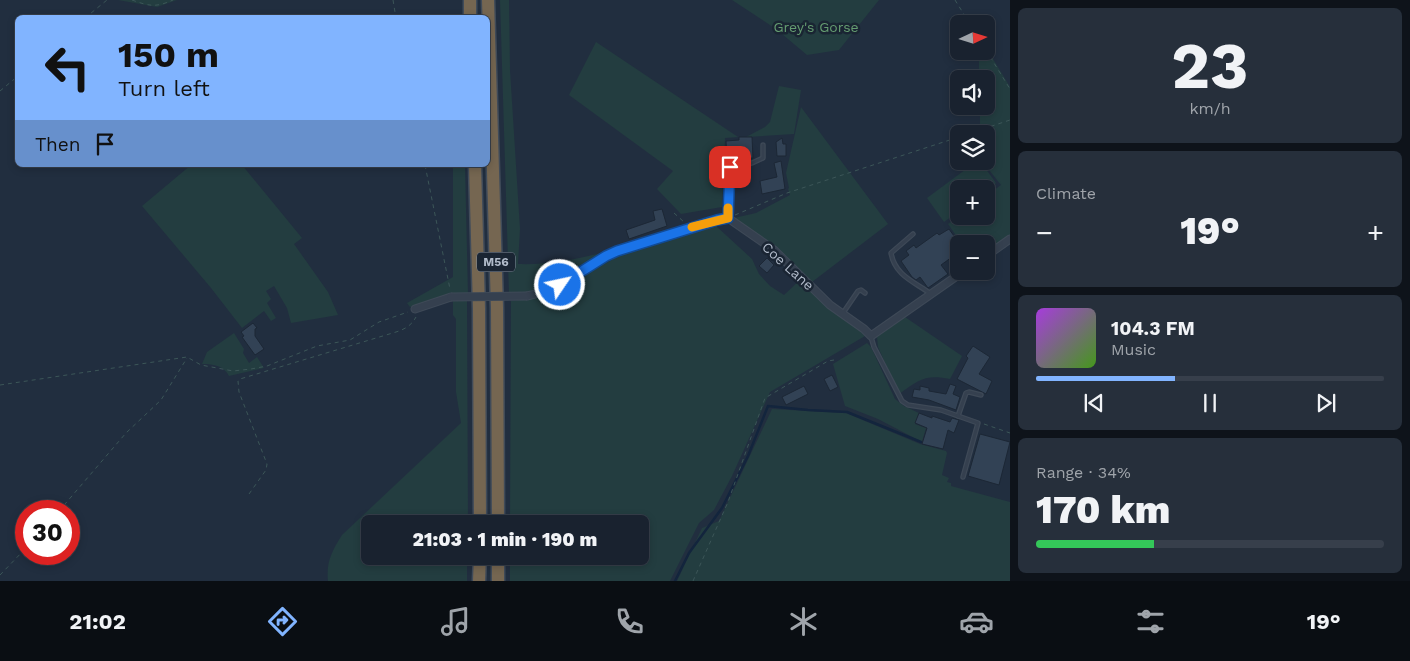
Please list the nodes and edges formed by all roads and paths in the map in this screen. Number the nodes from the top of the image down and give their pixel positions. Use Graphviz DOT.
graph roads {
  1 [pos="107,0"];
  2 [pos="132,0"];
  3 [pos="173,0"];
  4 [pos="393,0"];
  5 [pos="470,0"];
  6 [pos="488,0"];
  7 [pos="955,0"];
  8 [pos="88,15"];
  9 [pos="396,15"];
  10 [pos="470,15"];
  11 [pos="488,15"];
  12 [pos="964,15"];
  13 [pos="992,60"];
  14 [pos="490,66"];
  15 [pos="15,78"];
  16 [pos="1010,88"];
  17 [pos="0,91"];
  18 [pos="1010,120"];
  19 [pos="995,125"];
  20 [pos="950,140"];
  21 [pos="763,145"];
  22 [pos="425,167"];
  23 [pos="475,167"];
  24 [pos="674,212"];
  25 [pos="728,218"];
  26 [pos="699,225"];
  27 [pos="913,234"];
  28 [pos="1010,239"];
  29 [pos="995,250"];
  30 [pos="952,280"];
  31 [pos="865,293"];
  32 [pos="932,295"];
  33 [pos="451,297"];
  34 [pos="416,309"];
  35 [pos="842,314"];
  36 [pos="871,336"];
  37 [pos="187,357"];
  38 [pos="834,360"];
  39 [pos="0,385"];
  40 [pos="981,395"];
  41 [pos="958,416"];
  42 [pos="978,423"];
  43 [pos="1010,433"];
  44 [pos="963,477"];
  45 [pos="248,494"];
  46 [pos="68,500"];
  47 [pos="480,515"];
  48 [pos="498,515"];
  49 [pos="15,559"];
  50 [pos="480,565"];
  51 [pos="498,565"];
  52 [pos="0,575"];
  53 [pos="479,581"];
  54 [pos="498,581"];
  55 [pos="693,581"];
  1 -- 8 [label="path"];
  2 -- 3 [label="path"];
  4 -- 9 [label="path"];
  5 -- 10 [label="highway"];
  6 -- 11 [label="highway, M56"];
  7 -- 12 [label="path"];
  13 -- 16 [label="path"];
  14 -- 48 [label="highway, M56"];
  15 -- 17 [label="path"];
  18 -- 19 [label="path"];
  20 -- 25 [label="path"];
  21 -- 25 [label="lane"];
  22 -- 33 [label="path"];
  23 -- 47 [label="highway, M56"];
  24 -- 26 [label="path"];
  25 -- 26 [label="street"];
  25 -- 35 [label="street, Coe Lane"];
  26 -- 33 [label="street, bridge"];
  27 -- 32 [label="lane"];
  28 -- 29 [label="street"];
  30 -- 32 [label="street"];
  31 -- 35 [label="lane"];
  32 -- 36 [label="street"];
  33 -- 34 [label="street"];
  34 -- 37 [label="path"];
  34 -- 45 [label="path"];
  35 -- 36 [label="street, Coe Lane"];
  36 -- 41 [label="lane"];
  37 -- 39 [label="path"];
  37 -- 46 [label="path"];
  38 -- 55 [label="path"];
  40 -- 41 [label="lane"];
  41 -- 42 [label="lane"];
  42 -- 43 [label="path"];
  42 -- 44 [label="lane"];
  49 -- 52 [label="path"];
  50 -- 53 [label="highway"];
  51 -- 54 [label="highway"];
}
